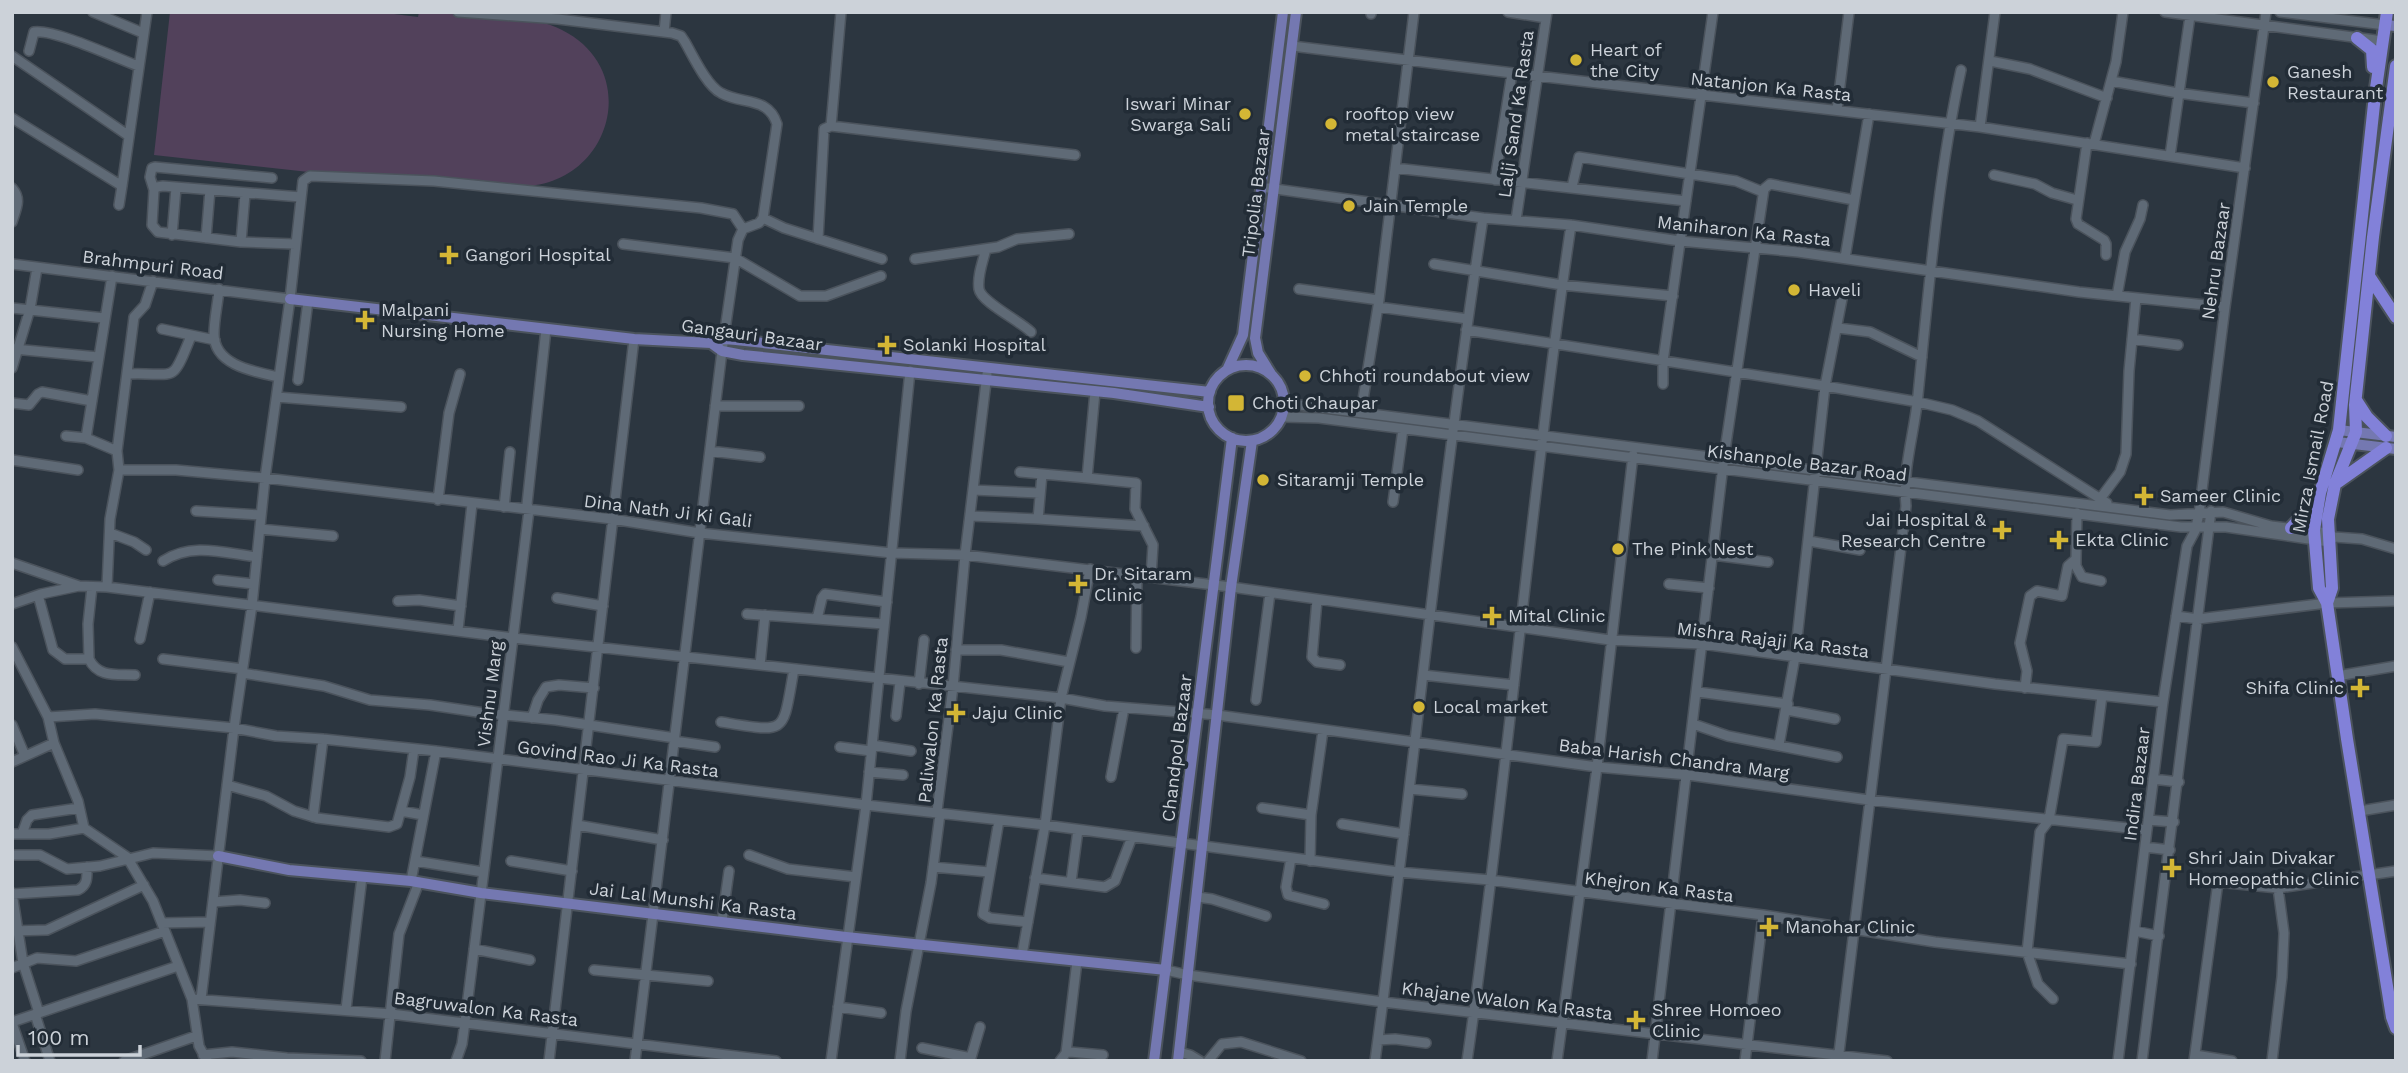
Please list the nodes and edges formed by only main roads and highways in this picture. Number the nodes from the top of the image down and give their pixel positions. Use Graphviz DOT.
graph roads {
  1 [pos="1283,12"];
  2 [pos="1296,12"];
  3 [pos="2389,21"];
  4 [pos="2357,38"];
  5 [pos="2389,42"];
  6 [pos="2396,66"];
  7 [pos="2375,95"];
  8 [pos="2354,275"];
  9 [pos="2370,276"];
  10 [pos="290,299"];
  11 [pos="2396,317"];
  12 [pos="723,345"];
  13 [pos="1227,370"];
  14 [pos="1271,374"];
  15 [pos="1210,393"];
  16 [pos="2356,399"];
  17 [pos="1209,407"];
  18 [pos="2338,436"];
  19 [pos="1232,438"];
  20 [pos="2354,438"];
  21 [pos="1252,441"];
  22 [pos="2391,443"];
  23 [pos="2335,484"];
  24 [pos="2320,493"];
  25 [pos="2291,528"];
  26 [pos="2327,603"];
  27 [pos="218,856"];
  28 [pos="1166,970"];
  29 [pos="2396,1028"];
  30 [pos="1178,1056"];
  31 [pos="1154,1061"];
  1 -- 13 [label="main road, Tripolia Bazaar"];
  2 -- 14 [label="main road, Tripolia Bazaar"];
  3 -- 5 [label="highway, Mirza Ismail Road"];
  4 -- 7 [label="highway"];
  5 -- 7 [label="highway, Mirza Ismail Road"];
  6 -- 9 [label="highway, Mirza Ismail Road"];
  7 -- 8 [label="highway, Mirza Ismail Road"];
  8 -- 9 [label="highway"];
  8 -- 18 [label="highway, Mirza Ismail Road"];
  9 -- 11 [label="highway"];
  9 -- 16 [label="highway, Mirza Ismail Road"];
  10 -- 12 [label="main road, Gangauri Bazaar"];
  12 -- 15 [label="main road"];
  12 -- 17 [label="main road, Gangauri Bazaar"];
  13 -- 14 [label="main road"];
  13 -- 15 [label="main road"];
  14 -- 21 [label="main road"];
  15 -- 17 [label="main road"];
  16 -- 20 [label="highway, Mirza Ismail Road"];
  16 -- 22 [label="highway"];
  17 -- 19 [label="main road"];
  18 -- 20 [label="main road"];
  18 -- 24 [label="highway, Mirza Ismail Road"];
  19 -- 21 [label="main road"];
  19 -- 28 [label="main road, Chandpol Bazaar"];
  20 -- 22 [label="main road"];
  20 -- 23 [label="highway, Mirza Ismail Road"];
  21 -- 30 [label="main road, Chandpol Bazaar"];
  22 -- 23 [label="highway"];
  23 -- 26 [label="highway, Mirza Ismail Road"];
  24 -- 25 [label="highway"];
  24 -- 26 [label="highway, Mirza Ismail Road"];
  26 -- 29 [label="highway, Mirza Ismail Road"];
  27 -- 28 [label="main road, Jai Lal Munshi Ka Rasta"];
  28 -- 31 [label="main road, Chandpol Bazaar"];
}
